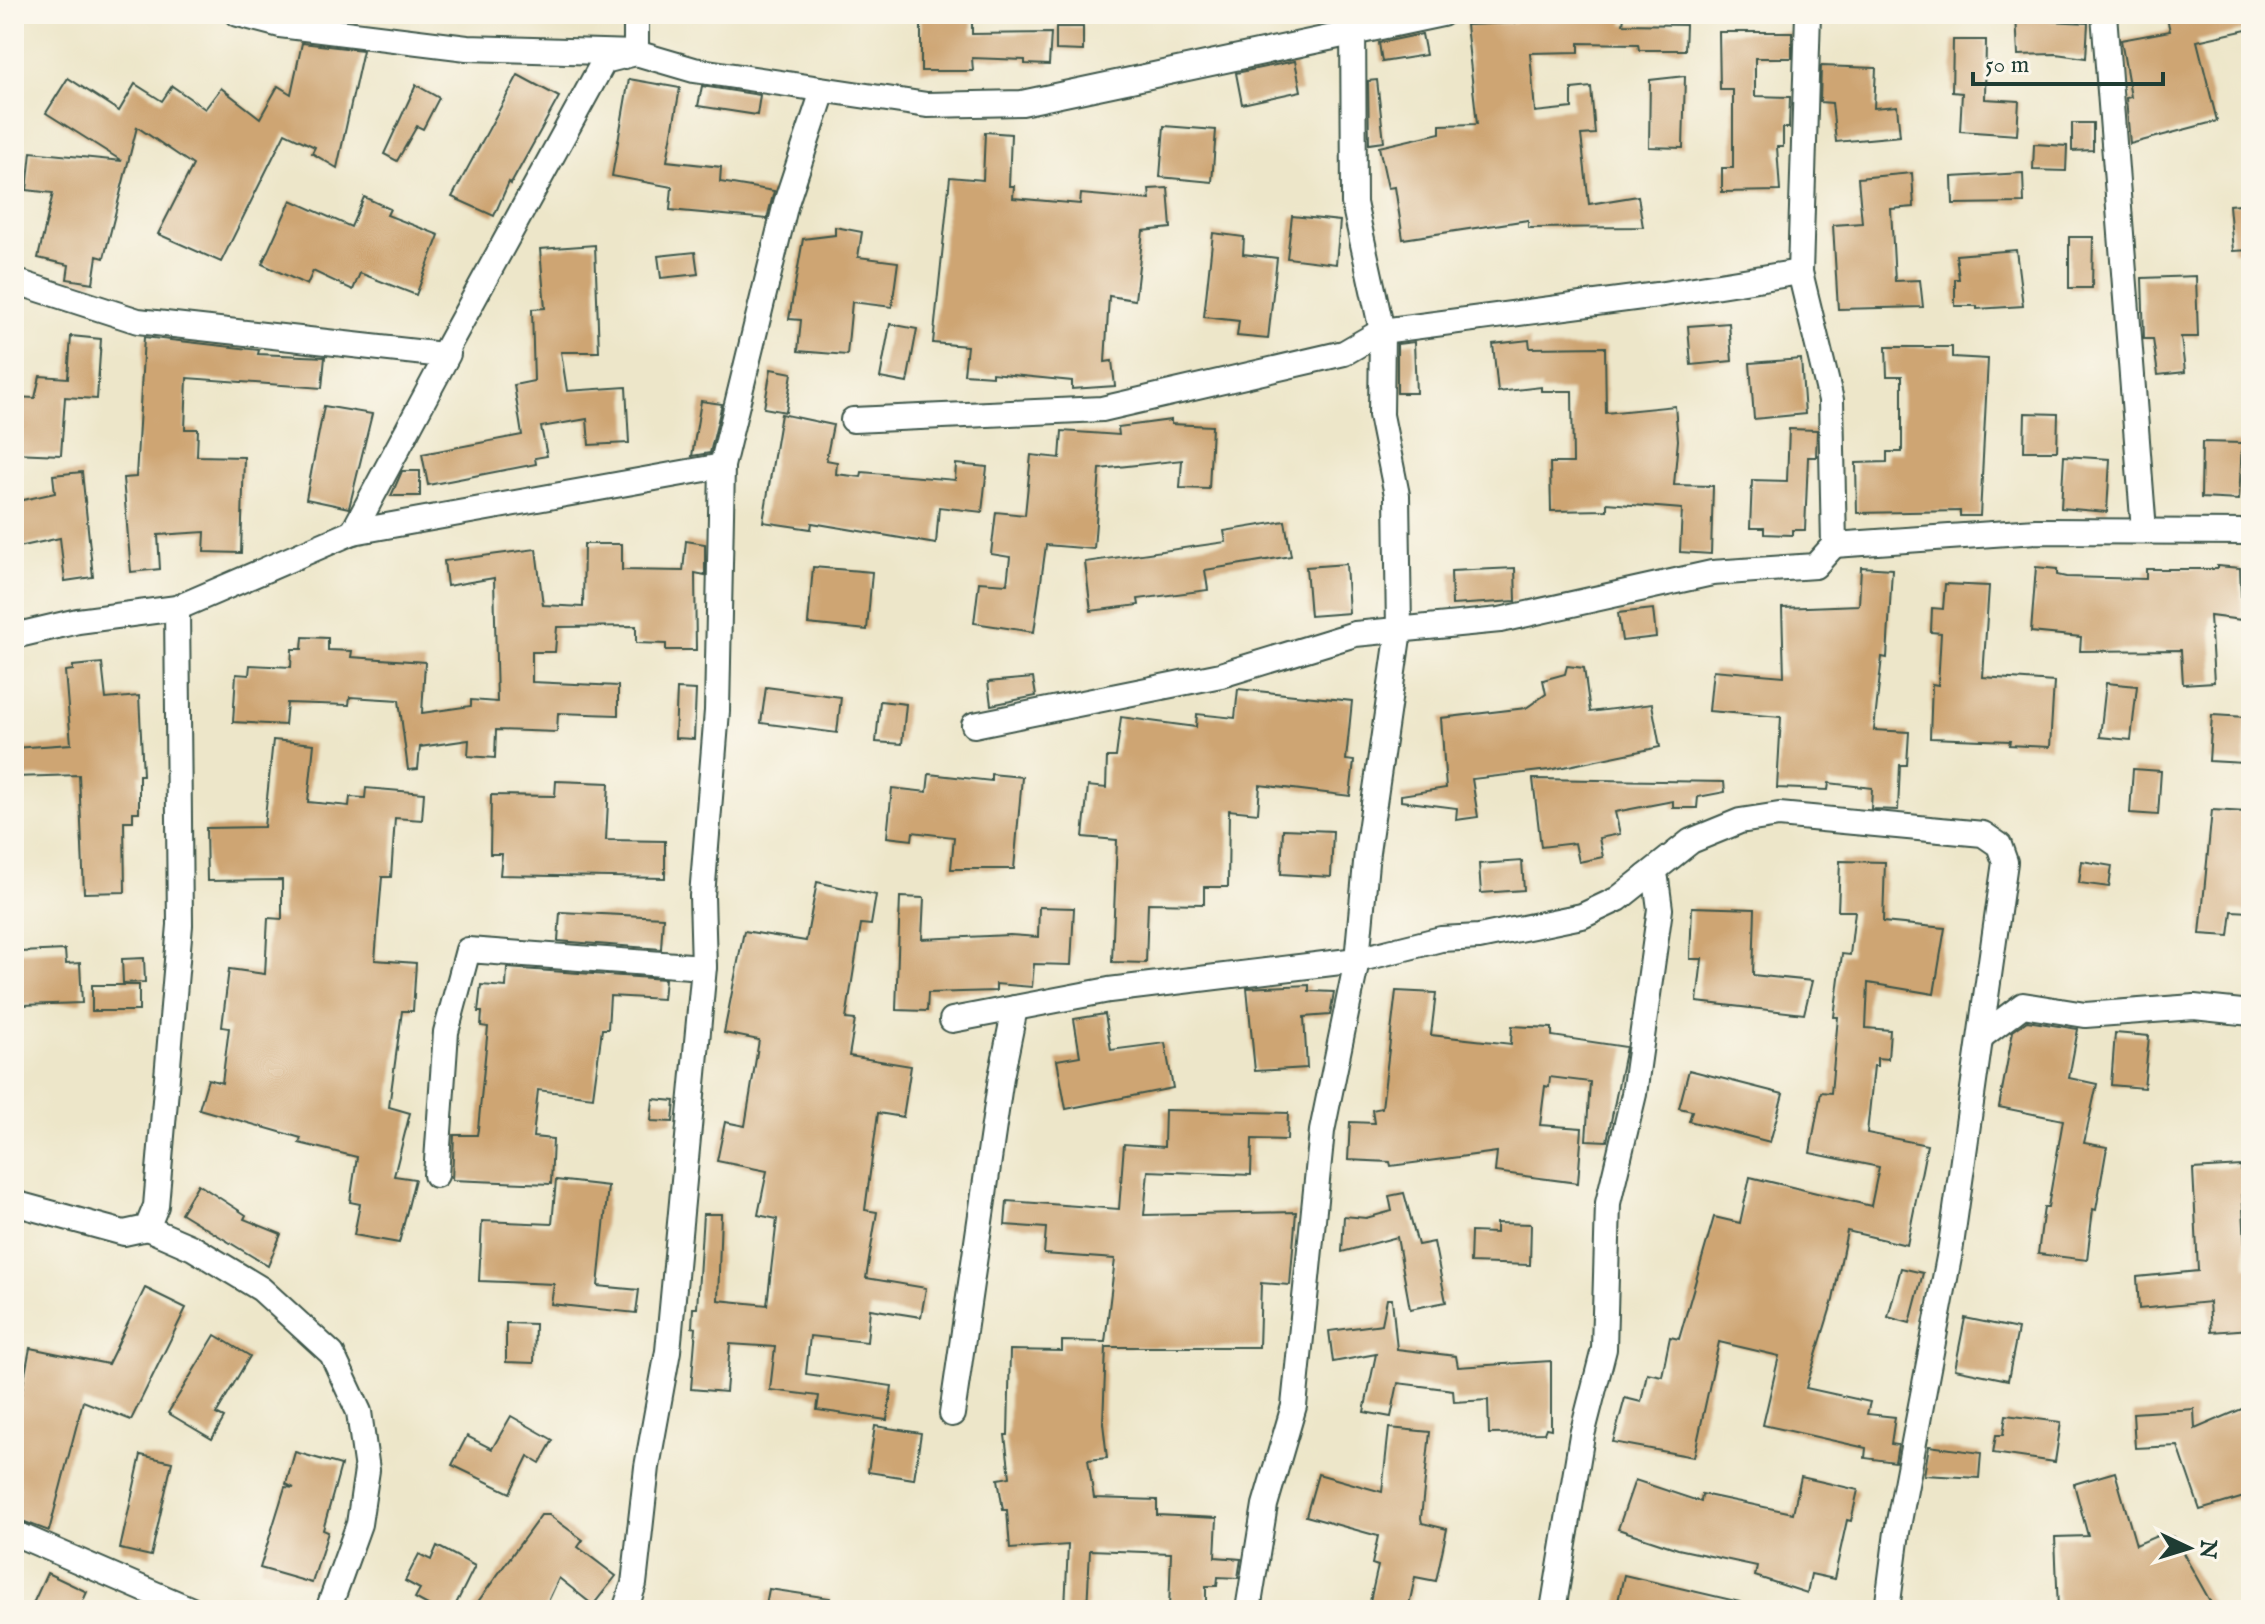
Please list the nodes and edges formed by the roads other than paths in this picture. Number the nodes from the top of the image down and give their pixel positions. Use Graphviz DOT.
graph roads {
  1 [pos="238,14"];
  2 [pos="636,14"];
  3 [pos="1442,14"];
  4 [pos="1808,14"];
  5 [pos="2104,14"];
  6 [pos="1353,22"];
  7 [pos="636,53"];
  8 [pos="823,91"];
  9 [pos="1800,272"];
  10 [pos="14,281"];
  11 [pos="1382,331"];
  12 [pos="443,355"];
  13 [pos="853,420"];
  14 [pos="722,466"];
  15 [pos="2144,531"];
  16 [pos="353,532"];
  17 [pos="2251,532"];
  18 [pos="1834,545"];
  19 [pos="177,608"];
  20 [pos="1399,630"];
  21 [pos="14,636"];
  22 [pos="974,725"];
  23 [pos="1647,876"];
  24 [pos="1357,960"];
  25 [pos="704,967"];
  26 [pos="1015,1008"];
  27 [pos="2251,1013"];
  28 [pos="952,1020"];
  29 [pos="1982,1036"];
  30 [pos="436,1175"];
  31 [pos="14,1203"];
  32 [pos="147,1228"];
  33 [pos="952,1414"];
  34 [pos="14,1533"];
  35 [pos="192,1610"];
  36 [pos="328,1610"];
  37 [pos="625,1610"];
  38 [pos="1248,1610"];
  39 [pos="1553,1610"];
  40 [pos="1887,1610"];
  1 -- 7 [label="street"];
  2 -- 7 [label="street"];
  3 -- 6 [label="street"];
  4 -- 9 [label="street"];
  5 -- 15 [label="street"];
  6 -- 8 [label="street"];
  6 -- 11 [label="street"];
  7 -- 8 [label="street"];
  7 -- 12 [label="street"];
  8 -- 14 [label="street"];
  9 -- 11 [label="street"];
  9 -- 18 [label="street"];
  10 -- 12 [label="street"];
  11 -- 13 [label="street"];
  11 -- 20 [label="street"];
  12 -- 16 [label="street"];
  14 -- 16 [label="street"];
  14 -- 25 [label="street"];
  15 -- 17 [label="street"];
  15 -- 18 [label="street"];
  16 -- 19 [label="street"];
  18 -- 20 [label="street"];
  19 -- 21 [label="street"];
  19 -- 32 [label="street"];
  20 -- 22 [label="street"];
  20 -- 24 [label="street"];
  23 -- 24 [label="street"];
  23 -- 29 [label="street"];
  23 -- 39 [label="street"];
  24 -- 26 [label="street"];
  24 -- 38 [label="street"];
  25 -- 30 [label="street"];
  25 -- 37 [label="street"];
  26 -- 28 [label="street"];
  26 -- 33 [label="street"];
  27 -- 29 [label="street"];
  29 -- 40 [label="street"];
  31 -- 32 [label="street"];
  32 -- 36 [label="street"];
  34 -- 35 [label="street"];
}
